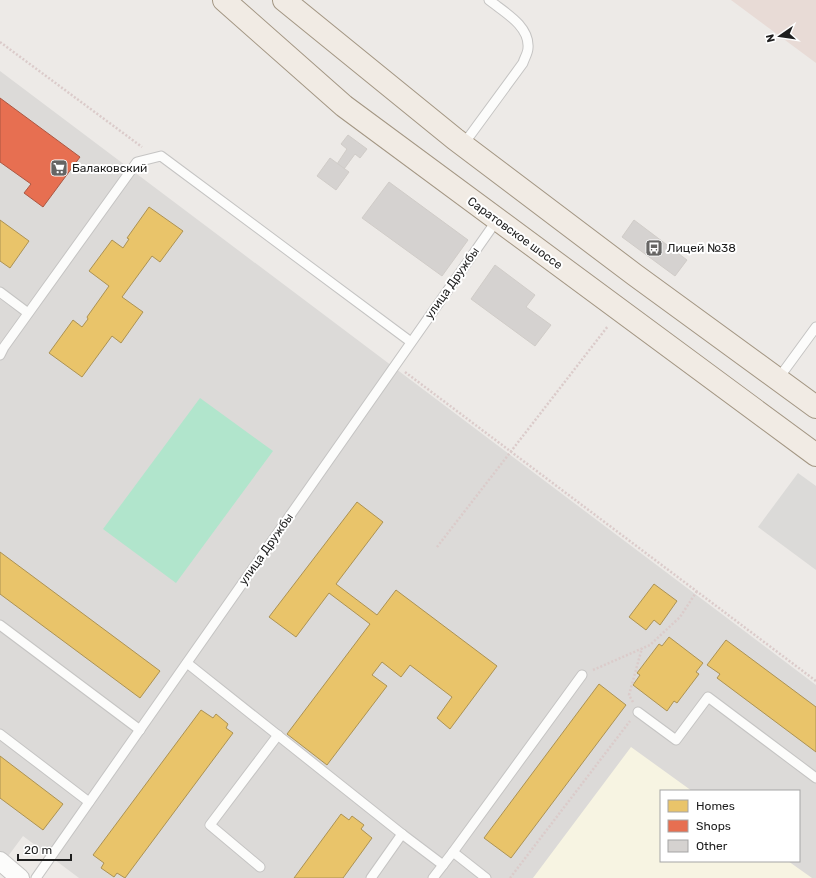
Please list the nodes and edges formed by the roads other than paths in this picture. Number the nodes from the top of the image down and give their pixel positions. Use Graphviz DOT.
graph roads {
  1 [pos="284,0"];
  2 [pos="489,0"];
  3 [pos="232,4"];
  4 [pos="464,145"];
  5 [pos="497,220"];
  6 [pos="0,292"];
  7 [pos="28,313"];
  8 [pos="816,327"];
  9 [pos="411,342"];
  10 [pos="0,355"];
  11 [pos="778,379"];
  12 [pos="816,408"];
  13 [pos="816,455"];
  14 [pos="0,625"];
  15 [pos="187,662"];
  16 [pos="582,675"];
  17 [pos="638,712"];
  18 [pos="140,730"];
  19 [pos="0,734"];
  20 [pos="278,735"];
  21 [pos="816,778"];
  22 [pos="90,802"];
  23 [pos="402,834"];
  24 [pos="453,852"];
  25 [pos="0,861"];
  26 [pos="443,865"];
  27 [pos="260,867"];
  28 [pos="20,878"];
  29 [pos="36,878"];
  30 [pos="371,878"];
  31 [pos="433,878"];
  32 [pos="486,878"];
  1 -- 4 [label="main road"];
  2 -- 4 [label="lane"];
  3 -- 5 [label="main road, Саратовское шоссе"];
  4 -- 11 [label="main road"];
  5 -- 9 [label="lane, улица Дружбы"];
  5 -- 13 [label="main road, Саратовское шоссе"];
  6 -- 7 [label="lane"];
  7 -- 9 [label="lane"];
  7 -- 10 [label="lane"];
  8 -- 11 [label="lane"];
  9 -- 15 [label="lane, улица Дружбы"];
  11 -- 12 [label="main road"];
  14 -- 18 [label="lane"];
  15 -- 18 [label="lane, улица Дружбы"];
  15 -- 20 [label="lane"];
  16 -- 24 [label="lane"];
  17 -- 21 [label="lane"];
  18 -- 22 [label="lane, улица Дружбы"];
  19 -- 22 [label="lane"];
  20 -- 23 [label="lane"];
  20 -- 27 [label="lane"];
  22 -- 29 [label="lane, улица Дружбы"];
  23 -- 26 [label="lane"];
  23 -- 30 [label="lane"];
  24 -- 26 [label="lane"];
  24 -- 32 [label="lane"];
  25 -- 28 [label="street"];
  26 -- 31 [label="lane"];
}
